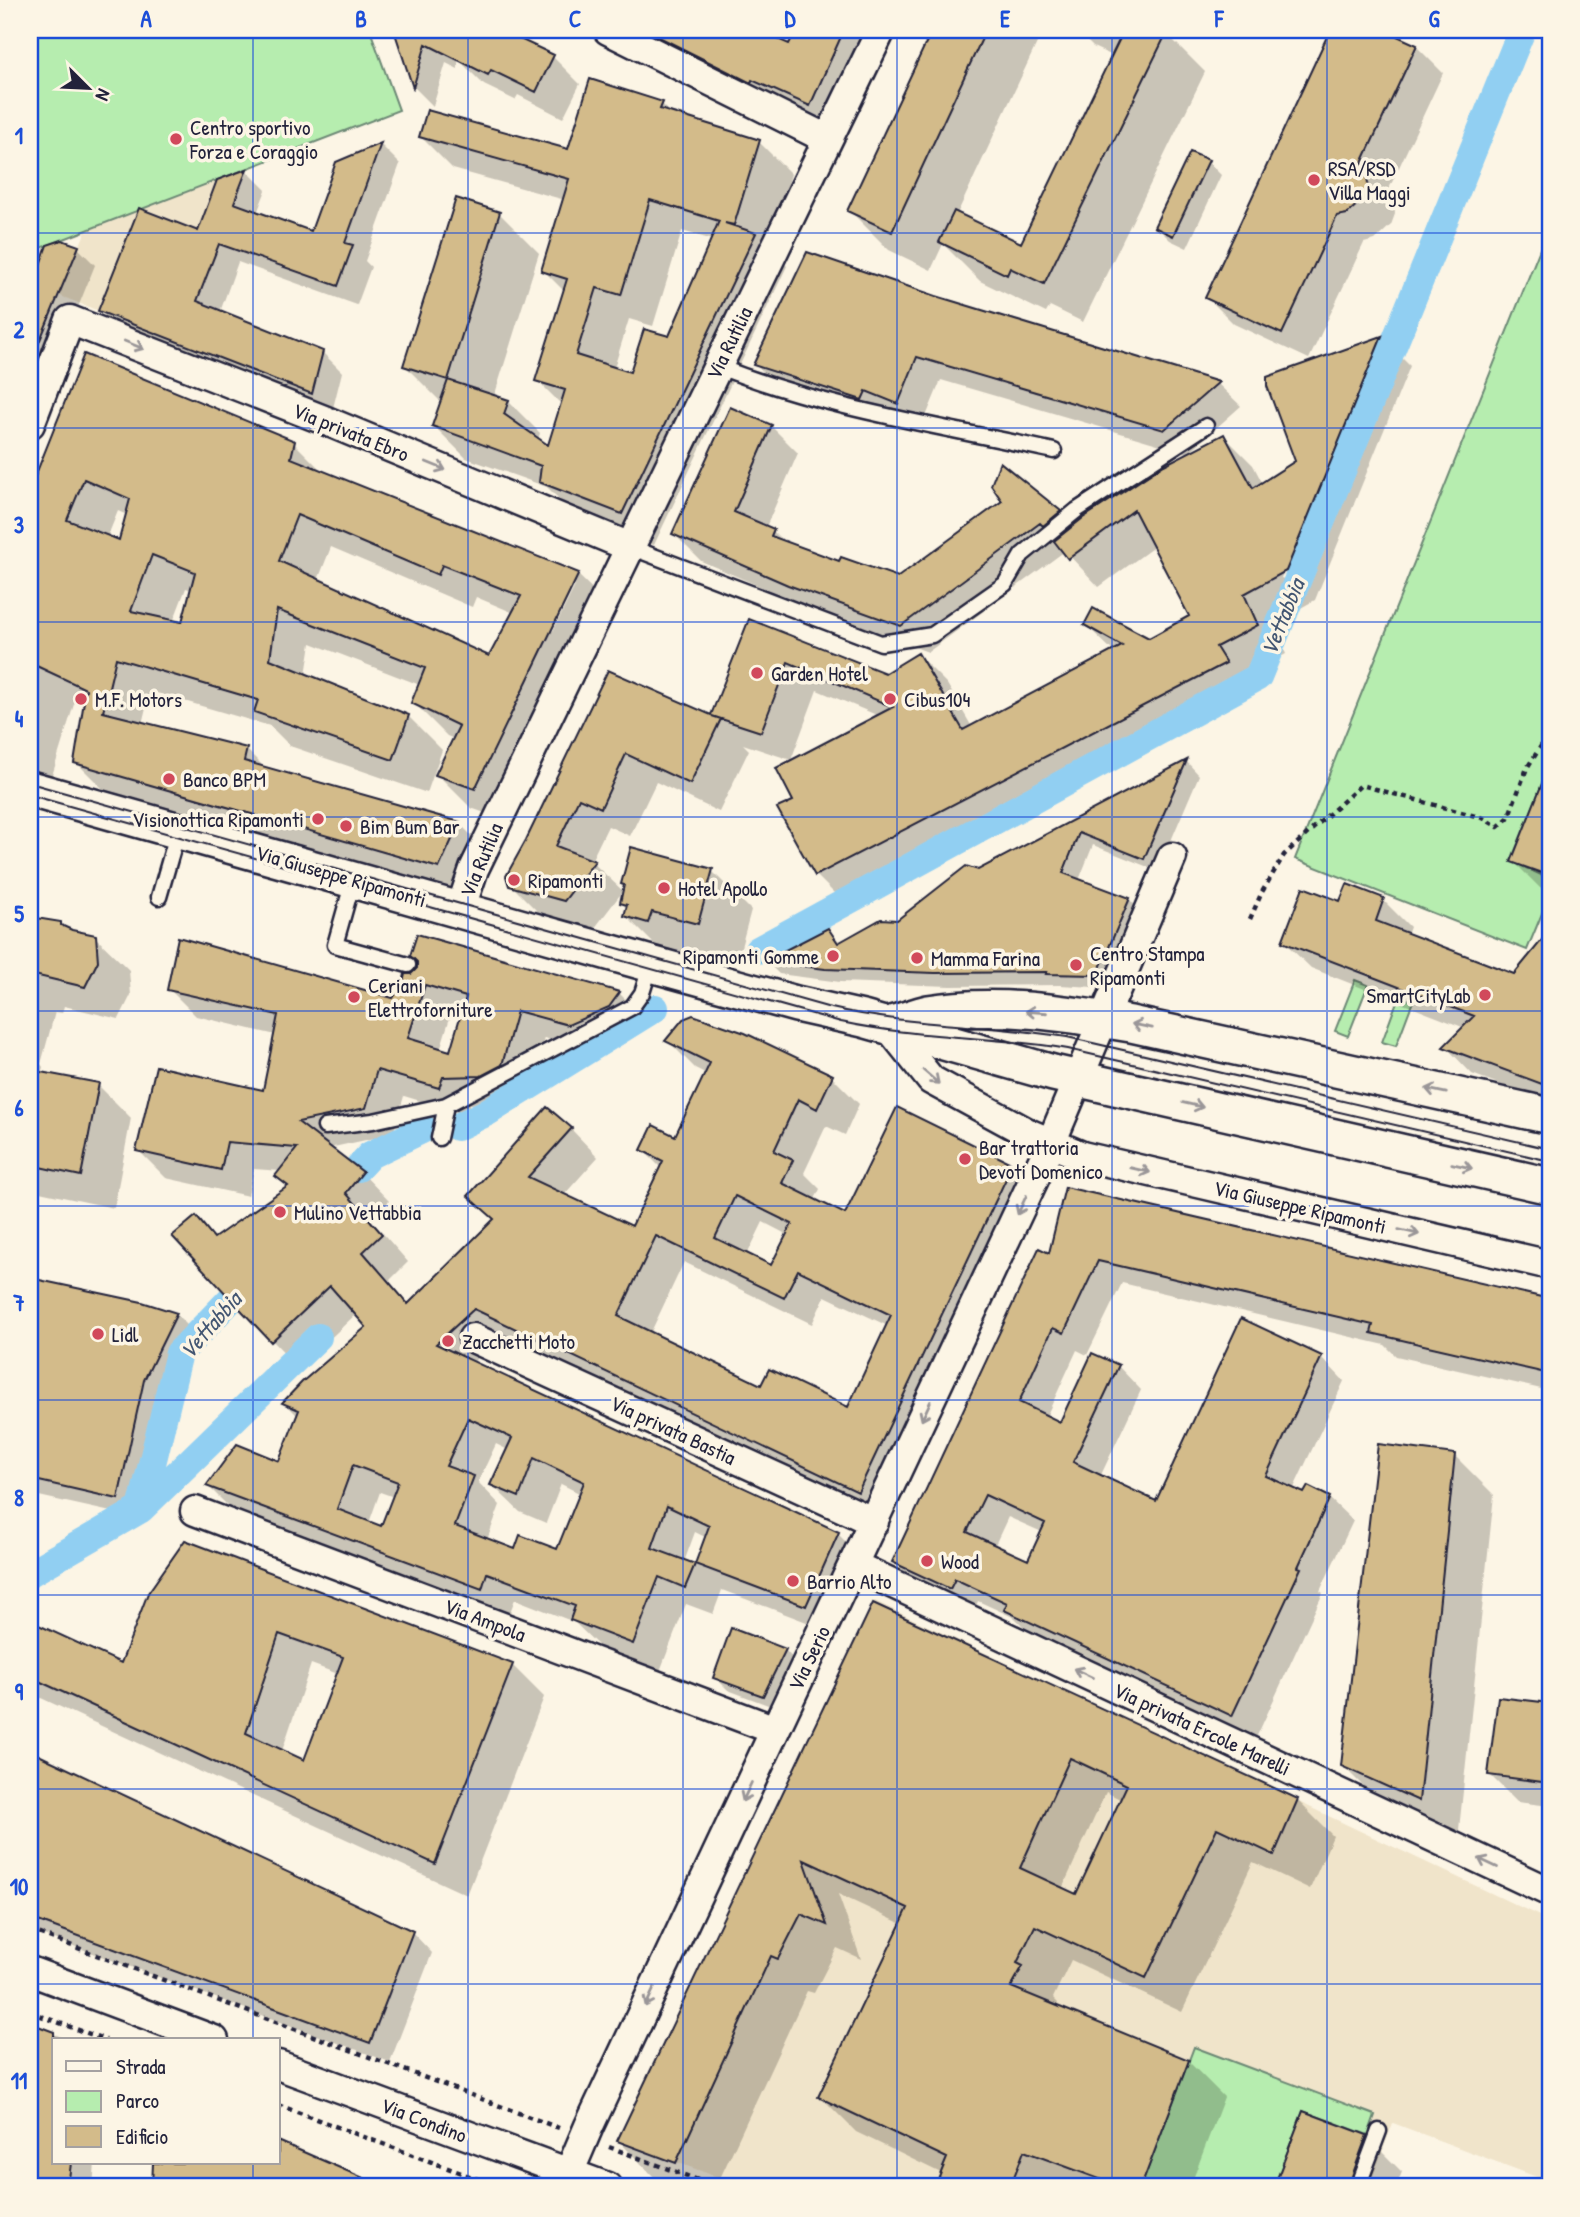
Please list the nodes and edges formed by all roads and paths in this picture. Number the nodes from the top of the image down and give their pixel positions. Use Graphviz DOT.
graph roads {
  1 [pos="608,30"];
  2 [pos="881,30"];
  3 [pos="827,139"];
  4 [pos="718,366"];
  5 [pos="30,424"];
  6 [pos="1206,426"];
  7 [pos="1054,451"];
  8 [pos="630,547"];
  9 [pos="1550,732"];
  10 [pos="38,796"];
  11 [pos="178,831"];
  12 [pos="1172,857"];
  13 [pos="354,880"];
  14 [pos="159,897"];
  15 [pos="460,910"];
  16 [pos="1251,919"];
  17 [pos="651,964"];
  18 [pos="408,965"];
  19 [pos="1104,1019"];
  20 [pos="887,1026"];
  21 [pos="1079,1078"];
  22 [pos="446,1105"];
  23 [pos="1550,1116"];
  24 [pos="326,1127"];
  25 [pos="439,1138"];
  26 [pos="1051,1143"];
  27 [pos="1550,1186"];
  28 [pos="1550,1265"];
  29 [pos="473,1338"];
  30 [pos="195,1511"];
  31 [pos="874,1522"];
  32 [pos="853,1565"];
  33 [pos="775,1730"];
  34 [pos="1550,1892"];
  35 [pos="30,1930"];
  36 [pos="30,1971"];
  37 [pos="30,2012"];
  38 [pos="101,2038"];
  39 [pos="209,2038"];
  40 [pos="280,2066"];
  41 [pos="280,2106"];
  42 [pos="562,2130"];
  43 [pos="1379,2131"];
  44 [pos="610,2147"];
  45 [pos="566,2180"];
  46 [pos="499,2187"];
  47 [pos="607,2187"];
  48 [pos="717,2187"];
  49 [pos="1358,2187"];
  1 -- 3 [label="street"];
  2 -- 3 [label="street, Via Rutilia"];
  3 -- 4 [label="street, Via Rutilia"];
  4 -- 7 [label="lane"];
  4 -- 8 [label="street, Via Rutilia"];
  5 -- 8 [label="street, Via privata Ebro, one-way"];
  6 -- 8 [label="lane"];
  8 -- 15 [label="street, Via Rutilia"];
  9 -- 16 [label="path"];
  10 -- 11 [label="street, Via Giuseppe Ripamonti"];
  11 -- 13 [label="street, Via Giuseppe Ripamonti"];
  11 -- 14 [label="lane"];
  12 -- 19 [label="street"];
  13 -- 15 [label="street, Via Giuseppe Ripamonti"];
  13 -- 18 [label="lane"];
  15 -- 17 [label="street, Via Giuseppe Ripamonti"];
  17 -- 20 [label="street, Via Giuseppe Ripamonti"];
  17 -- 22 [label="lane"];
  19 -- 20 [label="street, one-way"];
  19 -- 21 [label="street"];
  23 -- 19 [label="street, one-way"];
  20 -- 21 [label="street, Via Giuseppe Ripamonti"];
  20 -- 26 [label="street, Via Giuseppe Ripamonti, one-way"];
  21 -- 26 [label="street"];
  21 -- 27 [label="street, Via Giuseppe Ripamonti, one-way"];
  22 -- 24 [label="lane"];
  22 -- 25 [label="lane"];
  26 -- 28 [label="street, Via Giuseppe Ripamonti, one-way"];
  26 -- 31 [label="street, Via Serio, one-way"];
  29 -- 31 [label="street, Via privata Bastia"];
  30 -- 33 [label="street, Via Ampola"];
  31 -- 32 [label="street, Via Serio"];
  32 -- 33 [label="street, Via Serio"];
  34 -- 32 [label="street, Via privata Ercole Marelli, one-way"];
  33 -- 45 [label="street, Via Serio, one-way"];
  35 -- 42 [label="path"];
  36 -- 39 [label="street"];
  37 -- 38 [label="path"];
  40 -- 45 [label="street, Via Condino"];
  41 -- 46 [label="path"];
  43 -- 49 [label="lane"];
  44 -- 48 [label="path"];
  45 -- 47 [label="street, Via Condino"];
}
